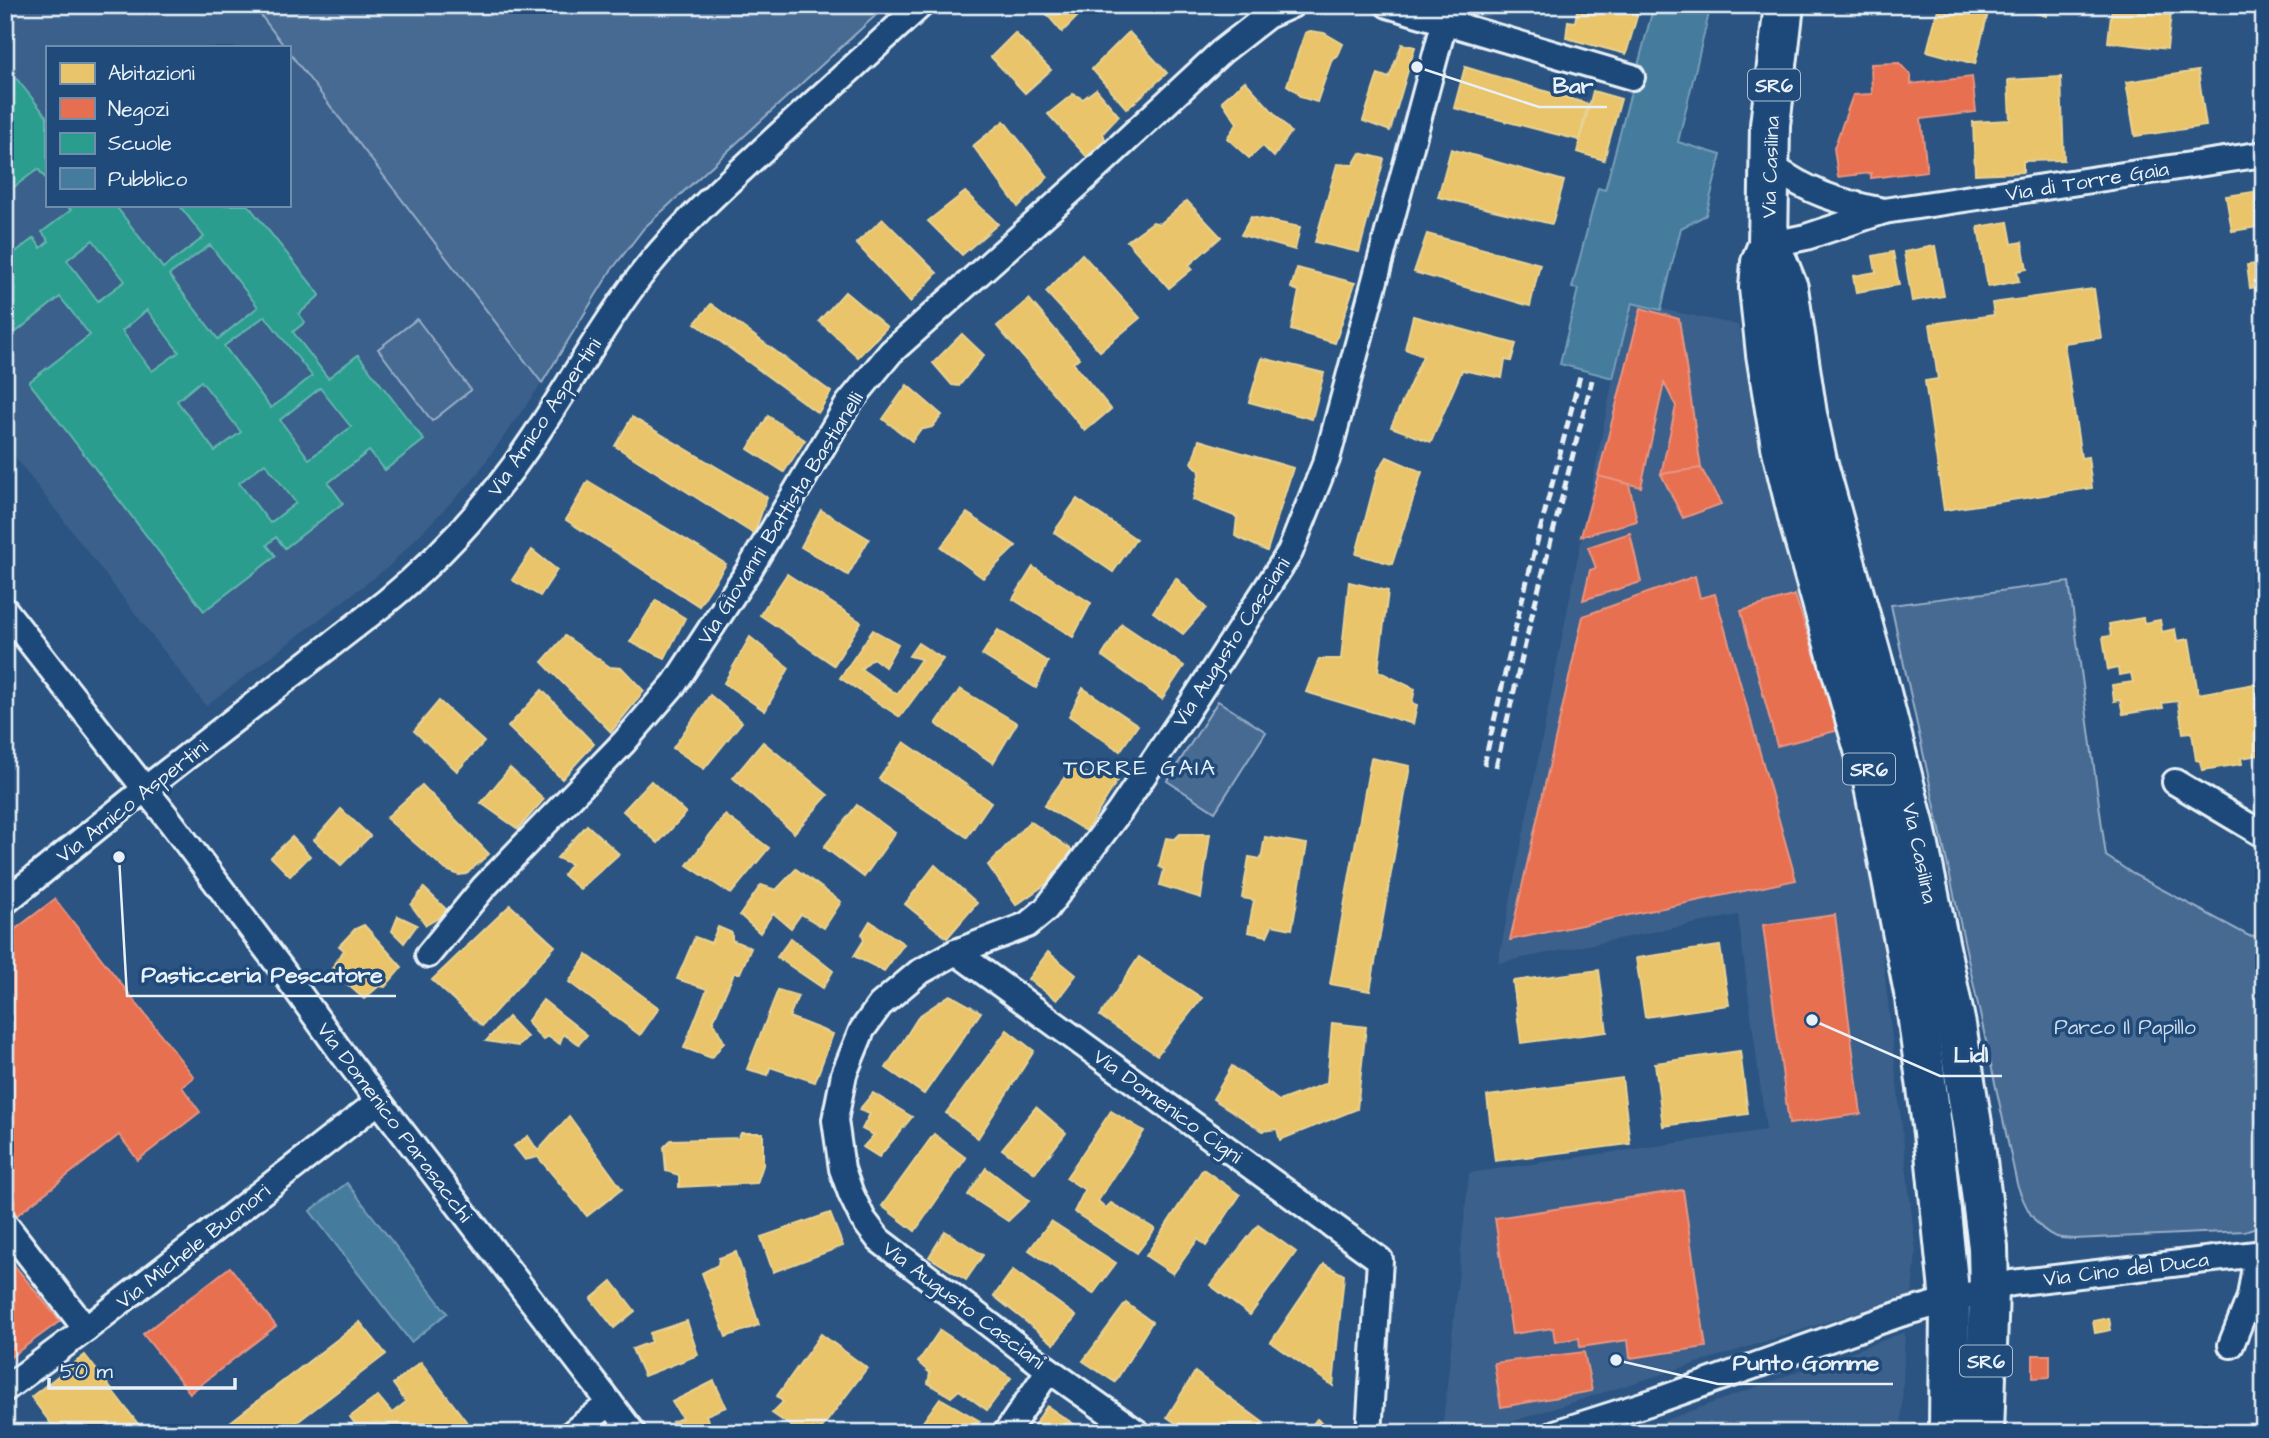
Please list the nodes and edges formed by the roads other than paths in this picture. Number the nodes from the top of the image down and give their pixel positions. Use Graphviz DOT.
graph roads {
  1 [pos="921,5"];
  2 [pos="1292,5"];
  3 [pos="1388,5"];
  4 [pos="1784,5"];
  5 [pos="1447,13"];
  6 [pos="1632,77"];
  7 [pos="2264,154"];
  8 [pos="1769,164"];
  9 [pos="1884,211"];
  10 [pos="1768,245"];
  11 [pos="5,610"];
  12 [pos="2175,782"];
  13 [pos="145,789"];
  14 [pos="2264,835"];
  15 [pos="5,902"];
  16 [pos="956,952"];
  17 [pos="428,955"];
  18 [pos="379,1101"];
  19 [pos="5,1224"];
  20 [pos="2261,1253"];
  21 [pos="1989,1290"];
  22 [pos="1950,1301"];
  23 [pos="86,1329"];
  24 [pos="2231,1345"];
  25 [pos="1049,1370"];
  26 [pos="5,1389"];
  27 [pos="610,1403"];
  28 [pos="572,1433"];
  29 [pos="633,1433"];
  30 [pos="1006,1433"];
  31 [pos="1138,1433"];
  32 [pos="1369,1433"];
  33 [pos="1555,1433"];
  34 [pos="1949,1433"];
  35 [pos="1984,1433"];
  1 -- 13 [label="street, Via Amico Aspertini"];
  2 -- 17 [label="street, Via Giovanni Battista Bastianelli"];
  3 -- 5 [label="street"];
  4 -- 8 [label="main road, Via Casilina / SR6"];
  5 -- 6 [label="street"];
  5 -- 16 [label="street, Via Augusto Casciani"];
  7 -- 9 [label="street, Via di Torre Gaia"];
  8 -- 9 [label="street"];
  8 -- 10 [label="main road, Via Casilina / SR6"];
  9 -- 10 [label="street"];
  10 -- 21 [label="main road, Via Casilina / SR6"];
  10 -- 22 [label="main road, Via Casilina / SR6"];
  11 -- 13 [label="street, Via Domenico Parasacchi"];
  12 -- 14 [label="street"];
  13 -- 15 [label="street, Via Amico Aspertini"];
  13 -- 18 [label="street, Via Domenico Parasacchi"];
  16 -- 25 [label="street, Via Augusto Casciani"];
  16 -- 32 [label="street, Via Domenico Cigni"];
  18 -- 23 [label="street, Via Michele Buonori"];
  18 -- 27 [label="street, Via Domenico Parasacchi"];
  19 -- 23 [label="street"];
  20 -- 21 [label="street, Via Cino del Duca"];
  20 -- 24 [label="street"];
  21 -- 22 [label="street, Via Cino del Duca"];
  21 -- 35 [label="main road, Via Casilina / SR6"];
  22 -- 33 [label="street, Via Cino del Duca"];
  22 -- 34 [label="main road, Via Casilina / SR6"];
  23 -- 26 [label="street, Via Michele Buonori"];
  25 -- 30 [label="street"];
  25 -- 31 [label="street, Via Augusto Casciani"];
  27 -- 28 [label="street"];
  27 -- 29 [label="street, Via Domenico Parasacchi"];
}
